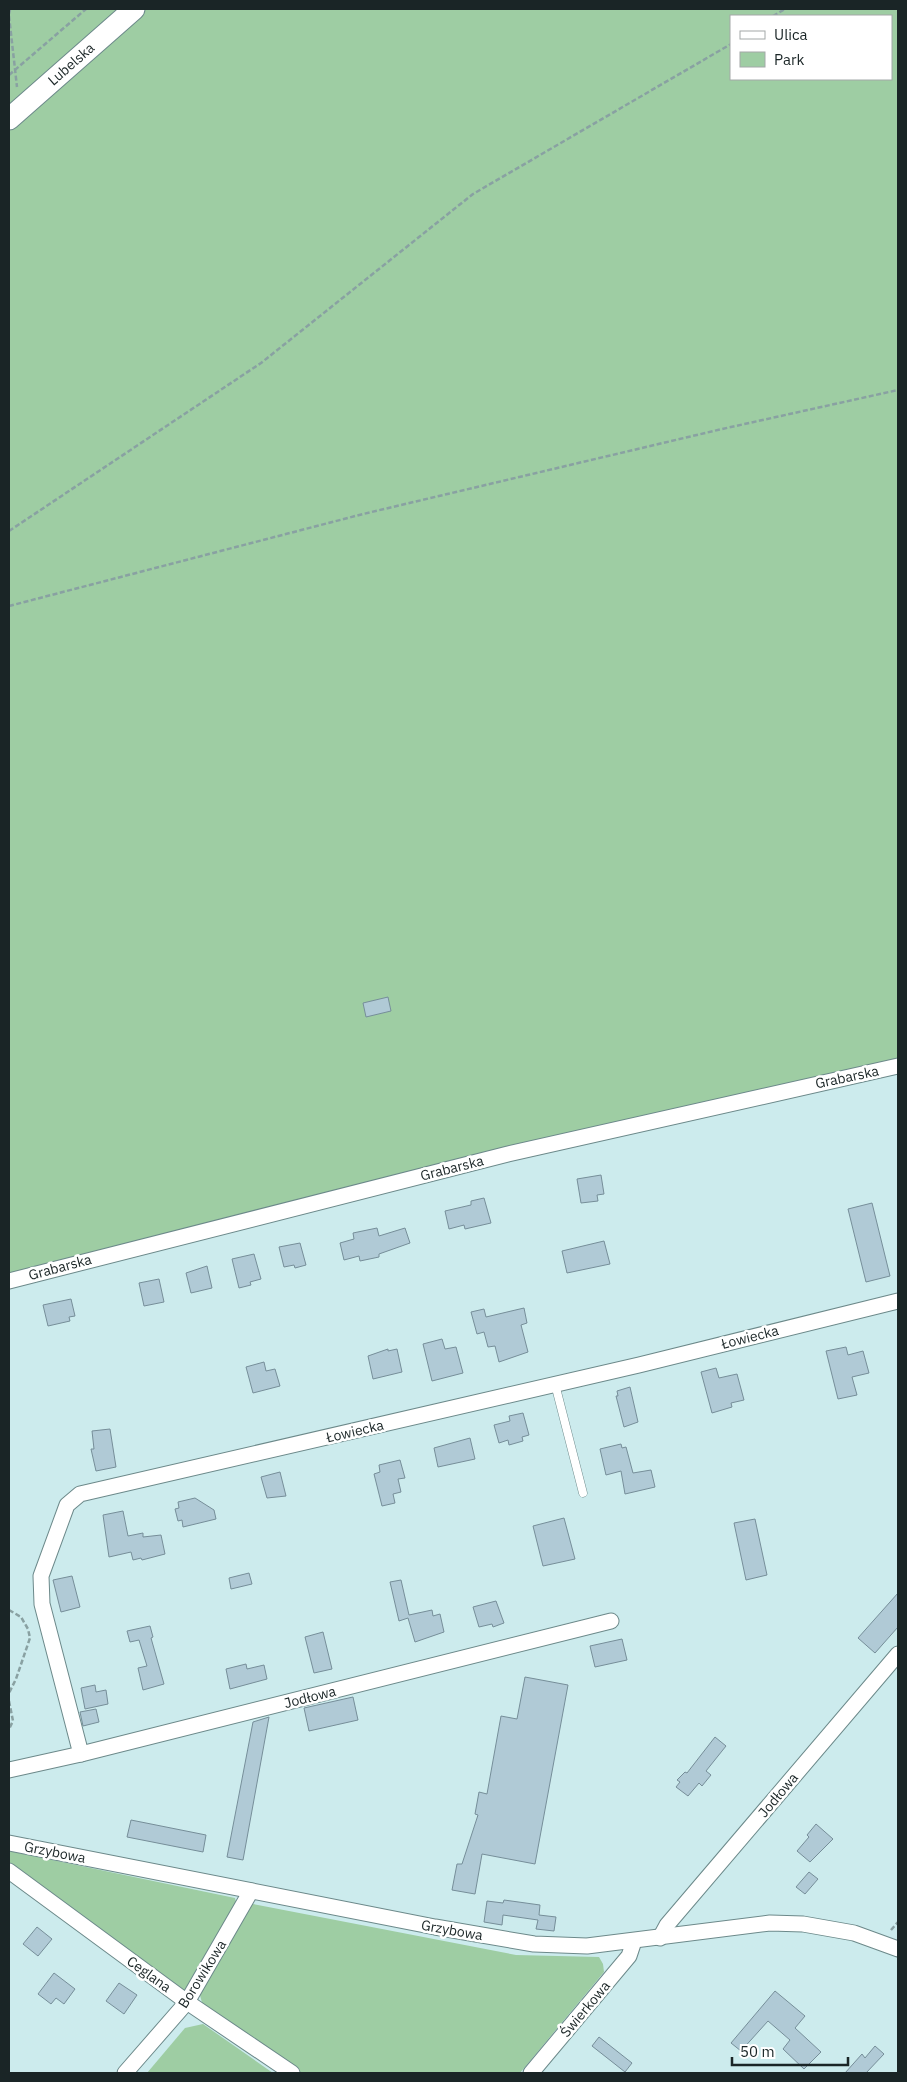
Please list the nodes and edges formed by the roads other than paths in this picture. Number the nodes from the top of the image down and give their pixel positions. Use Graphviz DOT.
graph roads {
  1 [pos="134,9"];
  2 [pos="9,119"];
  3 [pos="898,1066"];
  4 [pos="9,1281"];
  5 [pos="898,1301"];
  6 [pos="555,1384"];
  7 [pos="583,1493"];
  8 [pos="611,1621"];
  9 [pos="898,1654"];
  10 [pos="81,1754"];
  11 [pos="9,1770"];
  12 [pos="9,1843"];
  13 [pos="9,1872"];
  14 [pos="251,1891"];
  15 [pos="660,1938"];
  16 [pos="634,1941"];
  17 [pos="898,1949"];
  18 [pos="187,2002"];
  19 [pos="125,2073"];
  20 [pos="292,2073"];
  21 [pos="531,2073"];
  1 -- 2 [label="main road, Lubelska"];
  3 -- 4 [label="street, Grabarska"];
  5 -- 6 [label="street, Łowiecka"];
  6 -- 7 [label="lane"];
  6 -- 10 [label="street, Łowiecka"];
  8 -- 10 [label="street, Jodłowa"];
  9 -- 15 [label="street, Jodłowa"];
  10 -- 11 [label="street, Jodłowa"];
  12 -- 14 [label="street, Grzybowa"];
  13 -- 18 [label="street, Ceglana"];
  14 -- 16 [label="street, Grzybowa"];
  14 -- 18 [label="street, Borowikowa"];
  15 -- 16 [label="street, Grzybowa"];
  15 -- 17 [label="street, Grzybowa"];
  16 -- 21 [label="street, Świerkowa"];
  18 -- 19 [label="street, Borowikowa"];
  18 -- 20 [label="street, Ceglana"];
}
